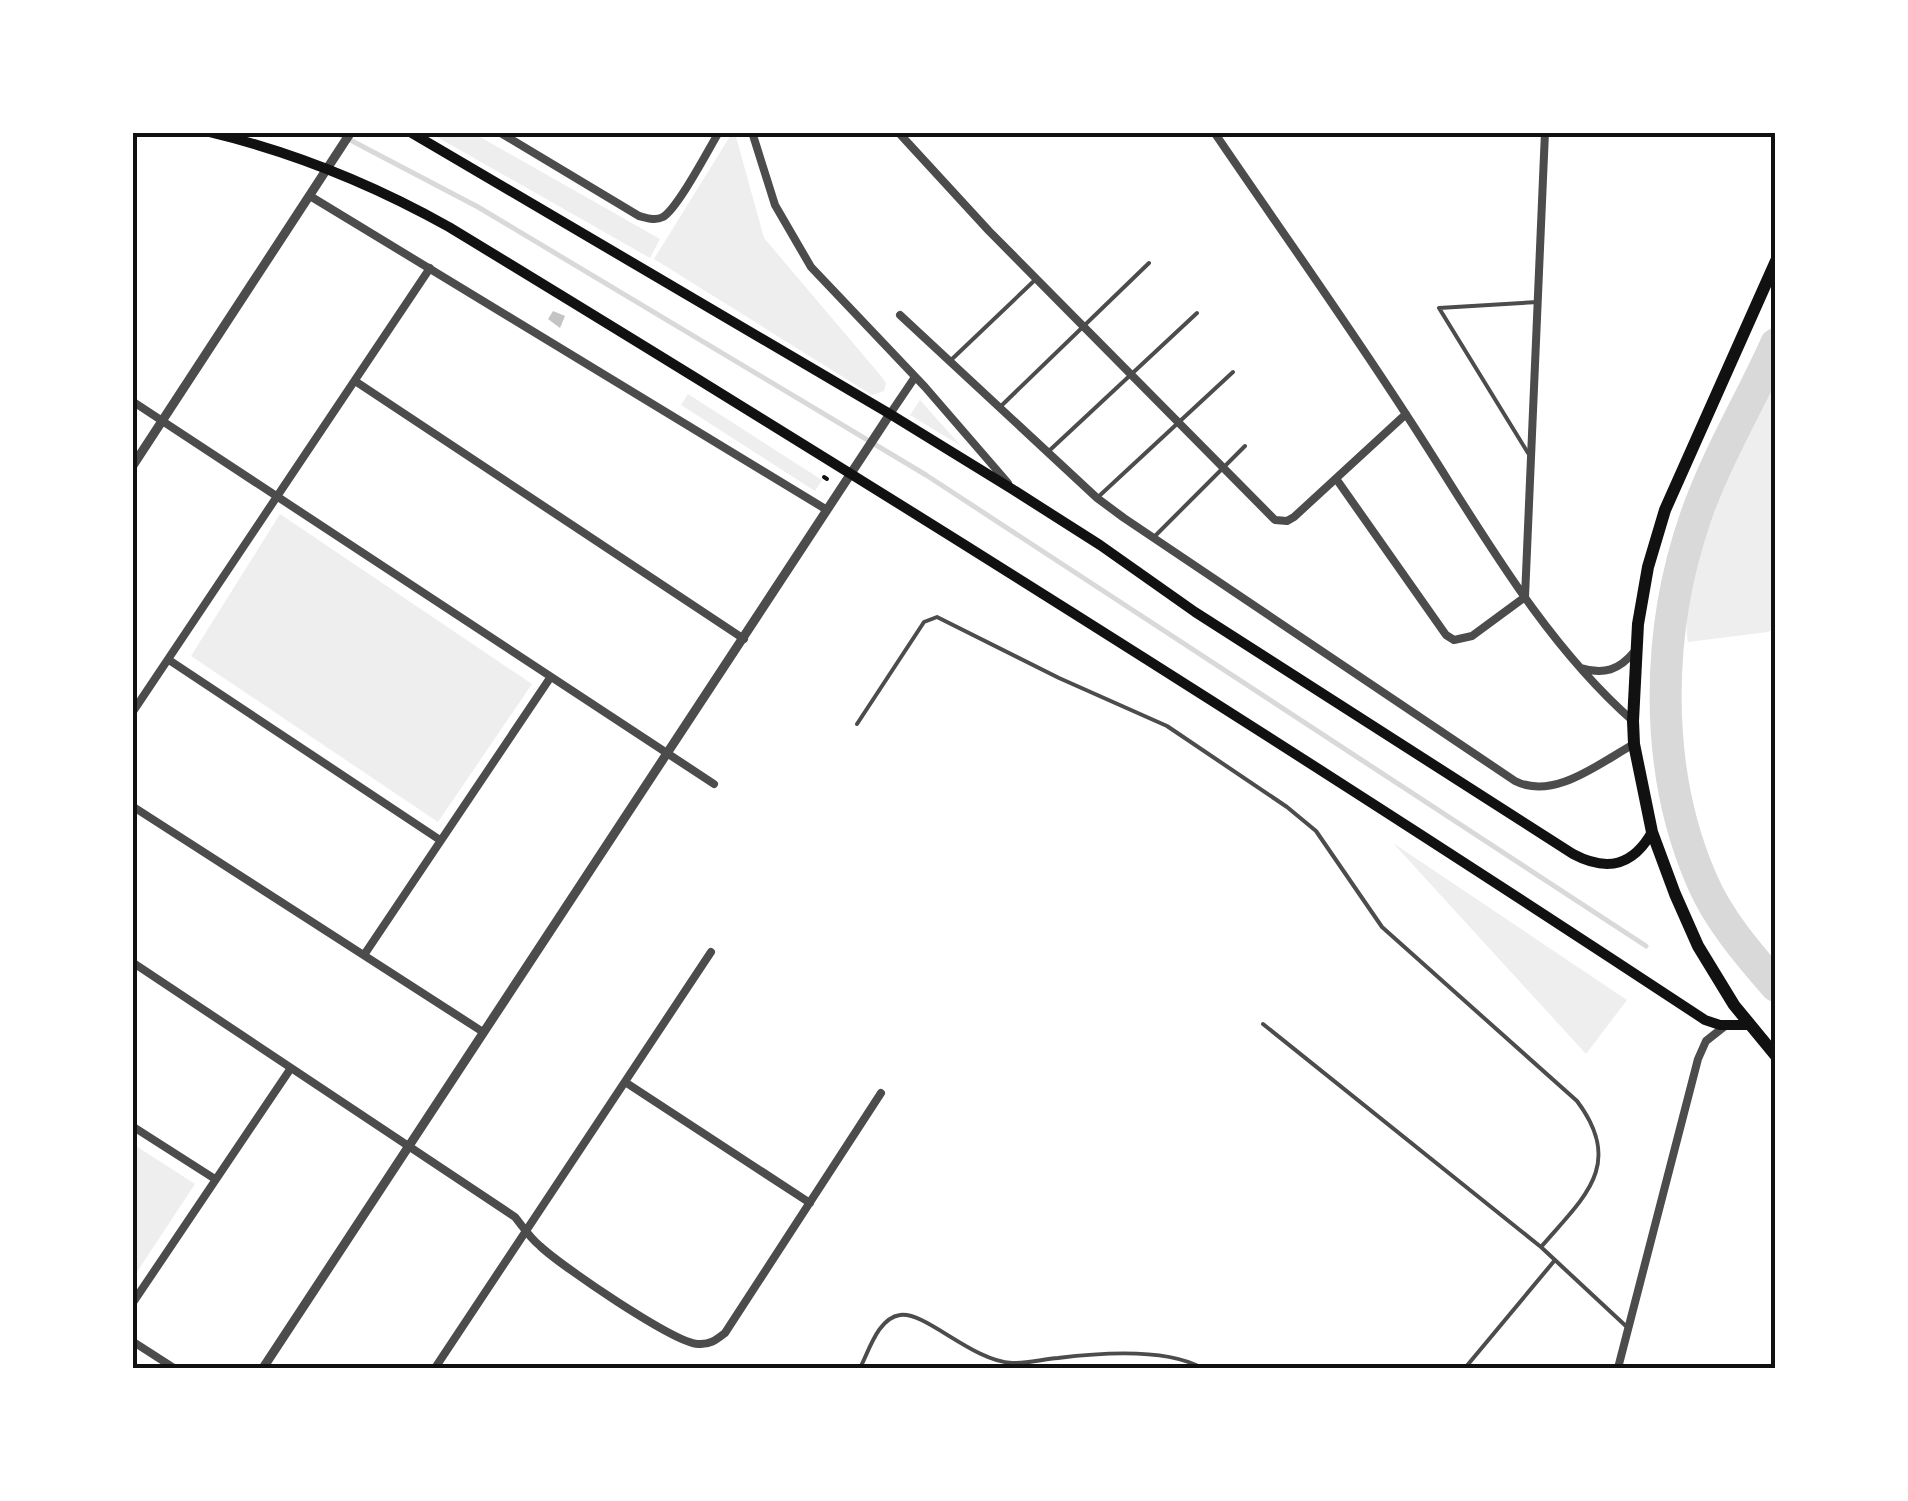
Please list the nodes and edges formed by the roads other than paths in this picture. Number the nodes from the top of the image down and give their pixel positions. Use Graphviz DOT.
graph roads {
  1 [pos="209,132"];
  2 [pos="351,132"];
  3 [pos="410,132"];
  4 [pos="500,132"];
  5 [pos="719,132"];
  6 [pos="752,132"];
  7 [pos="898,132"];
  8 [pos="1214,132"];
  9 [pos="1545,132"];
  10 [pos="327,170"];
  11 [pos="310,196"];
  12 [pos="1776,261"];
  13 [pos="1149,263"];
  14 [pos="430,268"];
  15 [pos="1036,278"];
  16 [pos="1538,302"];
  17 [pos="1196,313"];
  18 [pos="900,315"];
  19 [pos="1084,326"];
  20 [pos="950,361"];
  21 [pos="1233,372"];
  22 [pos="1131,374"];
  23 [pos="915,377"];
  24 [pos="355,381"];
  25 [pos="132,401"];
  26 [pos="1000,407"];
  27 [pos="890,414"];
  28 [pos="1406,414"];
  29 [pos="164,421"];
  30 [pos="1178,423"];
  31 [pos="1245,446"];
  32 [pos="1048,452"];
  33 [pos="1531,458"];
  34 [pos="132,467"];
  35 [pos="1222,468"];
  36 [pos="852,472"];
  37 [pos="1336,480"];
  38 [pos="1012,489"];
  39 [pos="278,497"];
  40 [pos="1097,498"];
  41 [pos="827,510"];
  42 [pos="1153,538"];
  43 [pos="1525,597"];
  44 [pos="744,639"];
  45 [pos="1636,649"];
  46 [pos="169,660"];
  47 [pos="1582,668"];
  48 [pos="550,678"];
  49 [pos="132,714"];
  50 [pos="1633,721"];
  51 [pos="857,724"];
  52 [pos="1634,744"];
  53 [pos="667,754"];
  54 [pos="714,784"];
  55 [pos="132,806"];
  56 [pos="1652,832"];
  57 [pos="440,840"];
  58 [pos="711,952"];
  59 [pos="364,955"];
  60 [pos="132,962"];
  61 [pos="1263,1024"];
  62 [pos="1748,1025"];
  63 [pos="1726,1026"];
  64 [pos="483,1032"];
  65 [pos="1776,1056"];
  66 [pos="291,1068"];
  67 [pos="625,1082"];
  68 [pos="881,1093"];
  69 [pos="132,1126"];
  70 [pos="410,1146"];
  71 [pos="215,1179"];
  72 [pos="810,1203"];
  73 [pos="527,1232"];
  74 [pos="1541,1246"];
  75 [pos="1555,1260"];
  76 [pos="132,1304"];
  77 [pos="1628,1328"];
  78 [pos="132,1340"];
  79 [pos="174,1368"];
  80 [pos="263,1368"];
  81 [pos="435,1368"];
  82 [pos="860,1368"];
  83 [pos="1202,1368"];
  84 [pos="1465,1368"];
  85 [pos="1618,1368"];
  1 -- 10 [label="main road"];
  2 -- 10 [label="street"];
  3 -- 27 [label="main road"];
  4 -- 5 [label="street"];
  6 -- 23 [label="street"];
  7 -- 15 [label="street"];
  8 -- 28 [label="street"];
  9 -- 16 [label="street"];
  10 -- 11 [label="street"];
  10 -- 36 [label="main road"];
  11 -- 14 [label="street"];
  11 -- 29 [label="street"];
  12 -- 45 [label="highway"];
  13 -- 19 [label="lane"];
  14 -- 24 [label="street"];
  14 -- 41 [label="street"];
  15 -- 19 [label="street"];
  15 -- 20 [label="lane"];
  16 -- 33 [label="street"];
  16 -- 33 [label="lane"];
  17 -- 22 [label="lane"];
  18 -- 20 [label="street"];
  19 -- 22 [label="street"];
  19 -- 26 [label="lane"];
  20 -- 26 [label="street"];
  21 -- 30 [label="lane"];
  22 -- 30 [label="street"];
  22 -- 32 [label="lane"];
  23 -- 27 [label="street"];
  23 -- 38 [label="street"];
  24 -- 39 [label="street"];
  24 -- 44 [label="street"];
  25 -- 29 [label="street"];
  26 -- 32 [label="street"];
  27 -- 36 [label="street"];
  27 -- 38 [label="main road"];
  28 -- 37 [label="street"];
  28 -- 43 [label="street"];
  29 -- 34 [label="street"];
  29 -- 39 [label="street"];
  30 -- 35 [label="street"];
  30 -- 40 [label="lane"];
  31 -- 35 [label="lane"];
  32 -- 40 [label="street"];
  33 -- 43 [label="street"];
  35 -- 37 [label="street"];
  35 -- 42 [label="lane"];
  36 -- 41 [label="street"];
  36 -- 63 [label="main road"];
  37 -- 43 [label="street"];
  38 -- 56 [label="main road"];
  39 -- 46 [label="street"];
  39 -- 48 [label="street"];
  40 -- 42 [label="street"];
  41 -- 44 [label="street"];
  42 -- 52 [label="street"];
  43 -- 47 [label="street"];
  44 -- 53 [label="street"];
  45 -- 47 [label="street"];
  45 -- 50 [label="highway"];
  46 -- 49 [label="street"];
  46 -- 57 [label="street"];
  47 -- 50 [label="street"];
  48 -- 53 [label="street"];
  48 -- 57 [label="street"];
  50 -- 52 [label="highway"];
  51 -- 74 [label="lane"];
  52 -- 56 [label="highway"];
  53 -- 54 [label="street"];
  53 -- 64 [label="street"];
  55 -- 59 [label="street"];
  56 -- 62 [label="highway"];
  57 -- 59 [label="street"];
  58 -- 67 [label="street"];
  59 -- 64 [label="street"];
  60 -- 66 [label="street"];
  61 -- 74 [label="lane"];
  62 -- 63 [label="main road"];
  62 -- 65 [label="highway"];
  63 -- 77 [label="street"];
  64 -- 70 [label="street"];
  66 -- 70 [label="street"];
  66 -- 71 [label="street"];
  67 -- 72 [label="street"];
  67 -- 73 [label="street"];
  68 -- 72 [label="street"];
  69 -- 71 [label="street"];
  70 -- 73 [label="street"];
  70 -- 80 [label="street"];
  71 -- 76 [label="street"];
  72 -- 73 [label="street"];
  73 -- 81 [label="street"];
  74 -- 75 [label="lane"];
  75 -- 77 [label="lane"];
  75 -- 84 [label="lane"];
  77 -- 85 [label="street"];
  78 -- 79 [label="street"];
  82 -- 83 [label="lane"];
}
